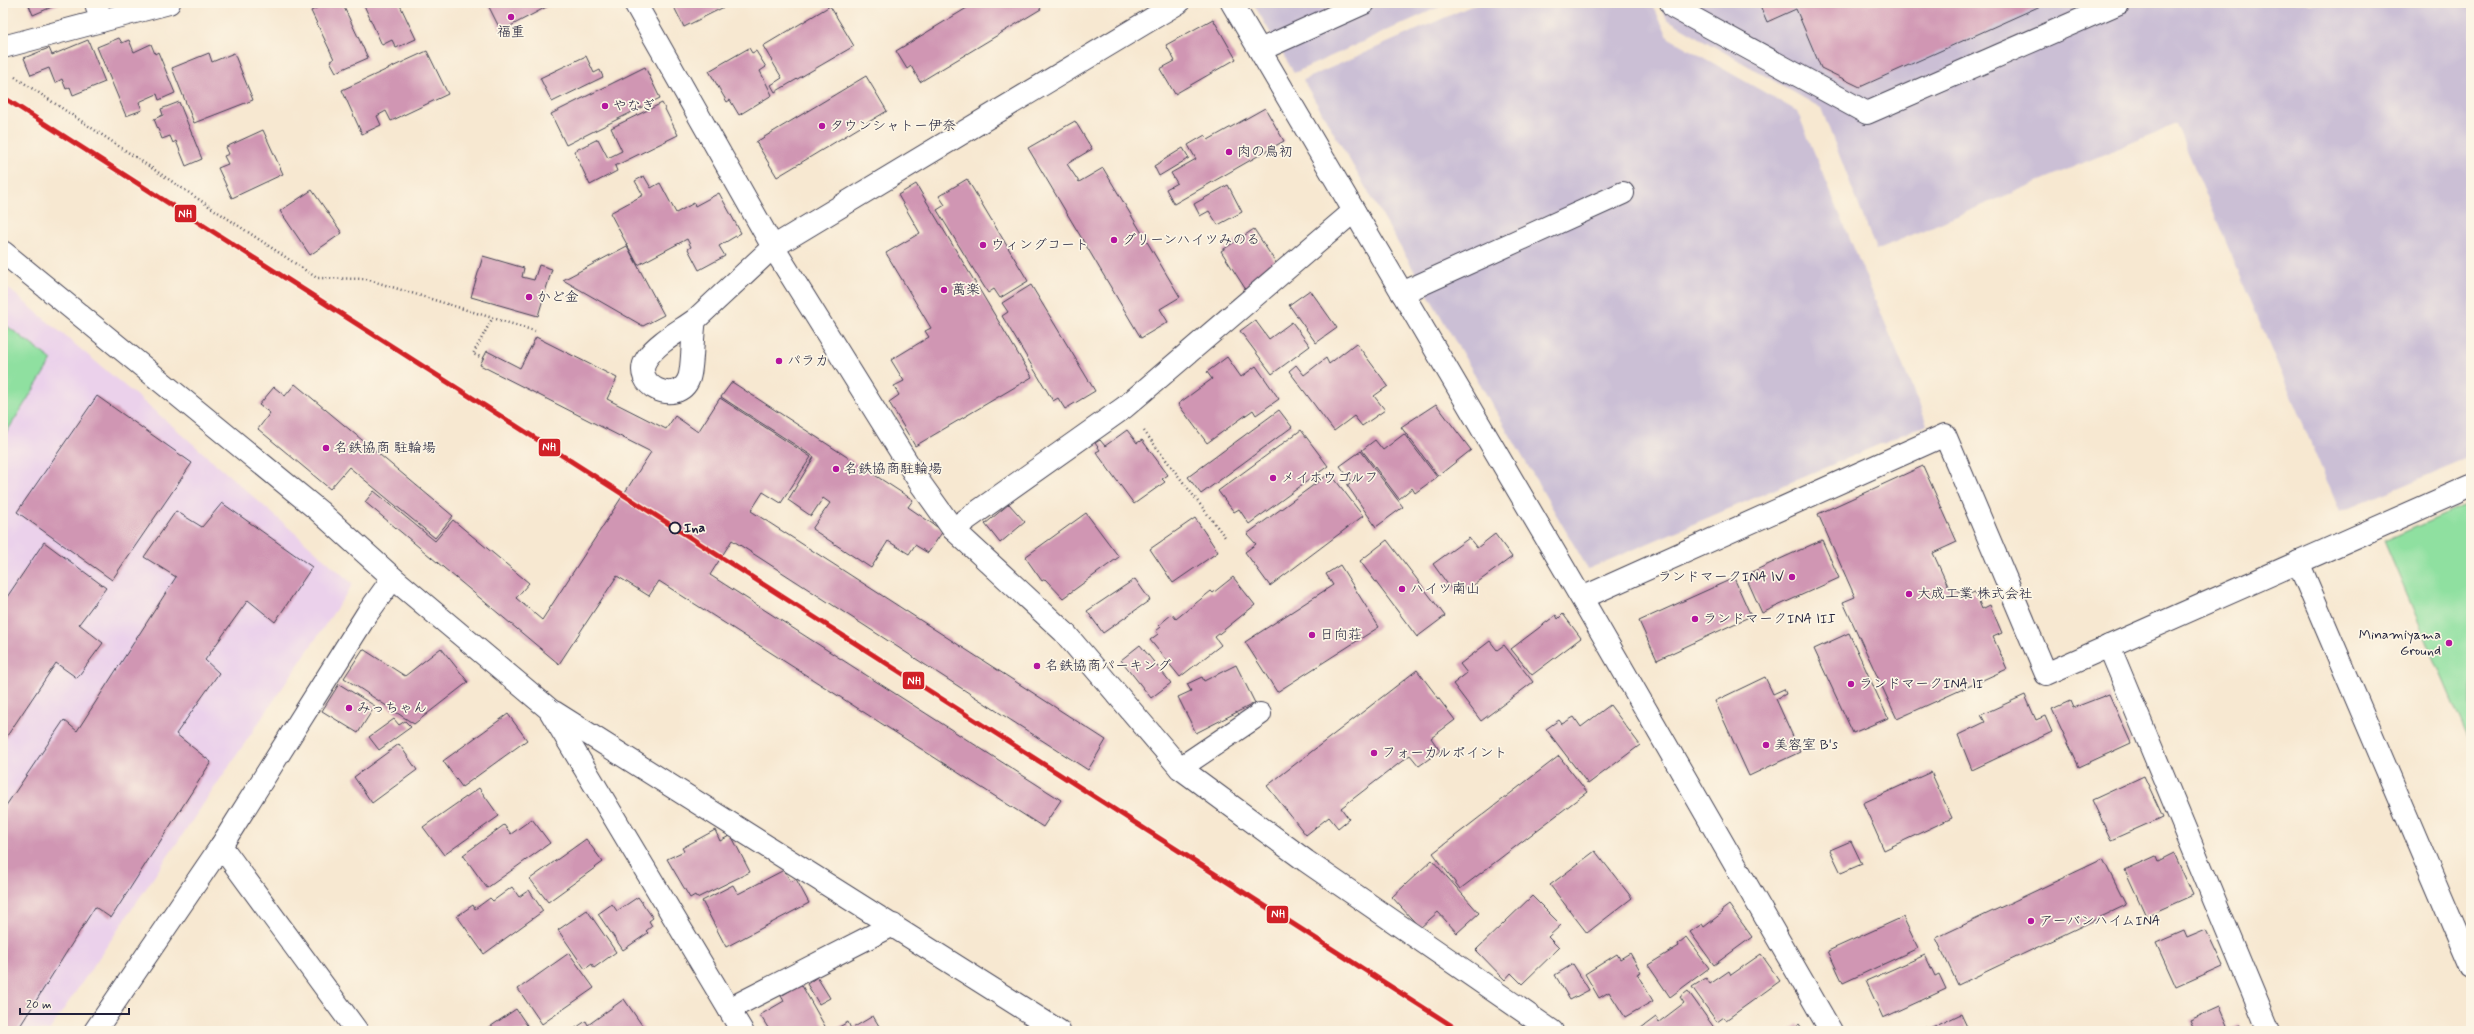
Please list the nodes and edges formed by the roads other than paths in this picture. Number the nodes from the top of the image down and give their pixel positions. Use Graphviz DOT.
graph roads {
  1 [pos="169,3"];
  2 [pos="635,3"];
  3 [pos="1178,3"];
  4 [pos="1232,3"];
  5 [pos="1364,3"];
  6 [pos="1671,3"];
  7 [pos="2119,3"];
  8 [pos="99,12"];
  9 [pos="3,47"];
  10 [pos="1260,50"];
  11 [pos="1623,193"];
  12 [pos="1354,211"];
  13 [pos="773,246"];
  14 [pos="3,252"];
  15 [pos="1402,293"];
  16 [pos="695,320"];
  17 [pos="2471,486"];
  18 [pos="953,528"];
  19 [pos="2298,562"];
  20 [pos="393,578"];
  21 [pos="1582,598"];
  22 [pos="2109,646"];
  23 [pos="549,709"];
  24 [pos="1260,714"];
  25 [pos="1180,768"];
  26 [pos="221,846"];
  27 [pos="893,925"];
  28 [pos="2471,967"];
  29 [pos="729,1009"];
  30 [pos="95,1031"];
  31 [pos="357,1031"];
  32 [pos="742,1031"];
  33 [pos="1059,1031"];
  34 [pos="1552,1031"];
  35 [pos="1831,1031"];
  36 [pos="2269,1031"];
  1 -- 8 [label="street"];
  2 -- 13 [label="street"];
  3 -- 13 [label="street"];
  4 -- 10 [label="street"];
  5 -- 10 [label="street"];
  6 -- 7 [label="street"];
  8 -- 9 [label="street"];
  10 -- 12 [label="street"];
  11 -- 15 [label="street"];
  12 -- 15 [label="street"];
  12 -- 18 [label="street"];
  13 -- 16 [label="street"];
  13 -- 18 [label="street"];
  14 -- 20 [label="street"];
  15 -- 21 [label="street"];
  17 -- 19 [label="street"];
  18 -- 25 [label="street"];
  19 -- 22 [label="street"];
  19 -- 28 [label="street"];
  20 -- 23 [label="street"];
  20 -- 26 [label="street"];
  21 -- 22 [label="street"];
  21 -- 35 [label="street"];
  22 -- 36 [label="street"];
  23 -- 27 [label="street"];
  23 -- 29 [label="street"];
  24 -- 25 [label="street"];
  25 -- 34 [label="street"];
  26 -- 30 [label="street"];
  26 -- 31 [label="street"];
  27 -- 29 [label="street"];
  27 -- 33 [label="street"];
  29 -- 32 [label="street"];
}
